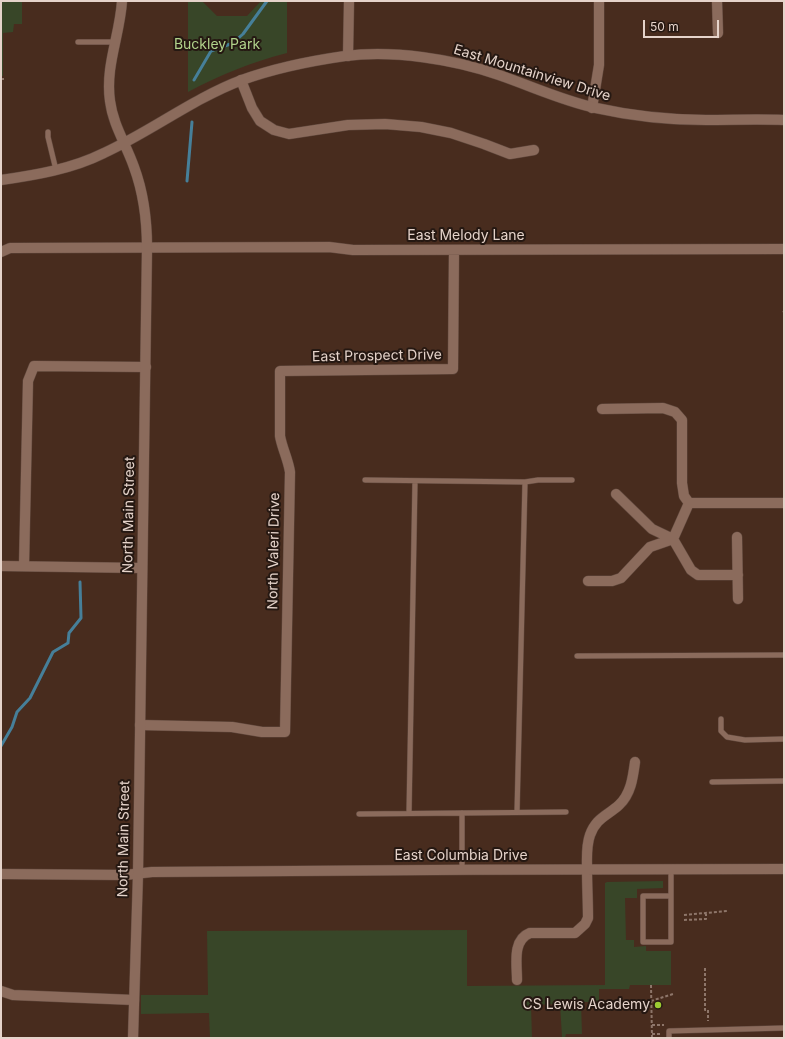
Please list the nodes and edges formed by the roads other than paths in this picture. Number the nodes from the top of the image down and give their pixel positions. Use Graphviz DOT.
graph roads {
  1 [pos="122,1"];
  2 [pos="349,1"];
  3 [pos="599,1"];
  4 [pos="717,1"];
  5 [pos="718,33"];
  6 [pos="78,42"];
  7 [pos="115,42"];
  8 [pos="348,56"];
  9 [pos="241,80"];
  10 [pos="592,108"];
  11 [pos="784,120"];
  12 [pos="48,132"];
  13 [pos="123,143"];
  14 [pos="534,150"];
  15 [pos="56,170"];
  16 [pos="1,180"];
  17 [pos="147,248"];
  18 [pos="784,249"];
  19 [pos="454,250"];
  20 [pos="1,252"];
  21 [pos="146,367"];
  22 [pos="280,371"];
  23 [pos="602,408"];
  24 [pos="365,480"];
  25 [pos="572,480"];
  26 [pos="415,481"];
  27 [pos="525,482"];
  28 [pos="616,494"];
  29 [pos="689,503"];
  30 [pos="784,503"];
  31 [pos="737,537"];
  32 [pos="674,539"];
  33 [pos="1,566"];
  34 [pos="24,566"];
  35 [pos="142,568"];
  36 [pos="738,575"];
  37 [pos="588,581"];
  38 [pos="738,599"];
  39 [pos="784,655"];
  40 [pos="577,656"];
  41 [pos="720,719"];
  42 [pos="140,725"];
  43 [pos="784,739"];
  44 [pos="635,762"];
  45 [pos="784,781"];
  46 [pos="712,782"];
  47 [pos="517,812"];
  48 [pos="566,812"];
  49 [pos="409,813"];
  50 [pos="462,813"];
  51 [pos="359,814"];
  52 [pos="784,869"];
  53 [pos="588,870"];
  54 [pos="671,870"];
  55 [pos="462,871"];
  56 [pos="1,874"];
  57 [pos="138,874"];
  58 [pos="671,896"];
  59 [pos="517,980"];
  60 [pos="1,991"];
  61 [pos="134,1000"];
  62 [pos="784,1028"];
  63 [pos="668,1036"];
  64 [pos="133,1038"];
  1 -- 7 [label="street, North Main Street"];
  2 -- 8 [label="street"];
  3 -- 10 [label="street"];
  4 -- 5 [label="street"];
  6 -- 7 [label="lane"];
  7 -- 13 [label="street, North Main Street"];
  8 -- 9 [label="street, East Mountainview Drive"];
  8 -- 10 [label="street, East Mountainview Drive"];
  9 -- 13 [label="street, East Mountainview Drive"];
  9 -- 14 [label="street"];
  10 -- 11 [label="street, East Mountainview Drive"];
  12 -- 15 [label="lane"];
  13 -- 15 [label="street, East Mountainview Drive"];
  13 -- 17 [label="street, North Main Street"];
  15 -- 16 [label="street, East Mountainview Drive"];
  17 -- 19 [label="street, East Melody Lane"];
  17 -- 20 [label="street, East Melody Lane"];
  17 -- 21 [label="street, North Main Street"];
  18 -- 19 [label="street, East Melody Lane"];
  19 -- 22 [label="street, East Prospect Drive"];
  21 -- 34 [label="street"];
  21 -- 35 [label="street, North Main Street"];
  22 -- 42 [label="street, North Valeri Drive"];
  23 -- 29 [label="street"];
  24 -- 26 [label="lane"];
  25 -- 27 [label="lane"];
  26 -- 27 [label="lane"];
  26 -- 49 [label="lane"];
  27 -- 47 [label="lane"];
  28 -- 32 [label="street"];
  29 -- 30 [label="street"];
  29 -- 32 [label="street"];
  31 -- 36 [label="street"];
  32 -- 36 [label="street"];
  32 -- 37 [label="street"];
  33 -- 34 [label="street"];
  34 -- 35 [label="street"];
  35 -- 42 [label="street, North Main Street"];
  36 -- 38 [label="street"];
  39 -- 40 [label="lane"];
  41 -- 43 [label="lane"];
  42 -- 57 [label="street, North Main Street"];
  44 -- 53 [label="street"];
  45 -- 46 [label="lane"];
  47 -- 48 [label="lane"];
  47 -- 50 [label="lane"];
  49 -- 50 [label="lane"];
  49 -- 51 [label="lane"];
  50 -- 55 [label="lane"];
  52 -- 54 [label="street, East Columbia Drive"];
  53 -- 54 [label="street, East Columbia Drive"];
  53 -- 55 [label="street, East Columbia Drive"];
  53 -- 59 [label="street"];
  54 -- 58 [label="lane"];
  55 -- 57 [label="street, East Columbia Drive"];
  56 -- 57 [label="street, East Columbia Drive"];
  57 -- 61 [label="street, North Main Street"];
  58 -- 58 [label="lane"];
  60 -- 61 [label="street"];
  61 -- 64 [label="street, North Main Street"];
  62 -- 63 [label="lane"];
}
